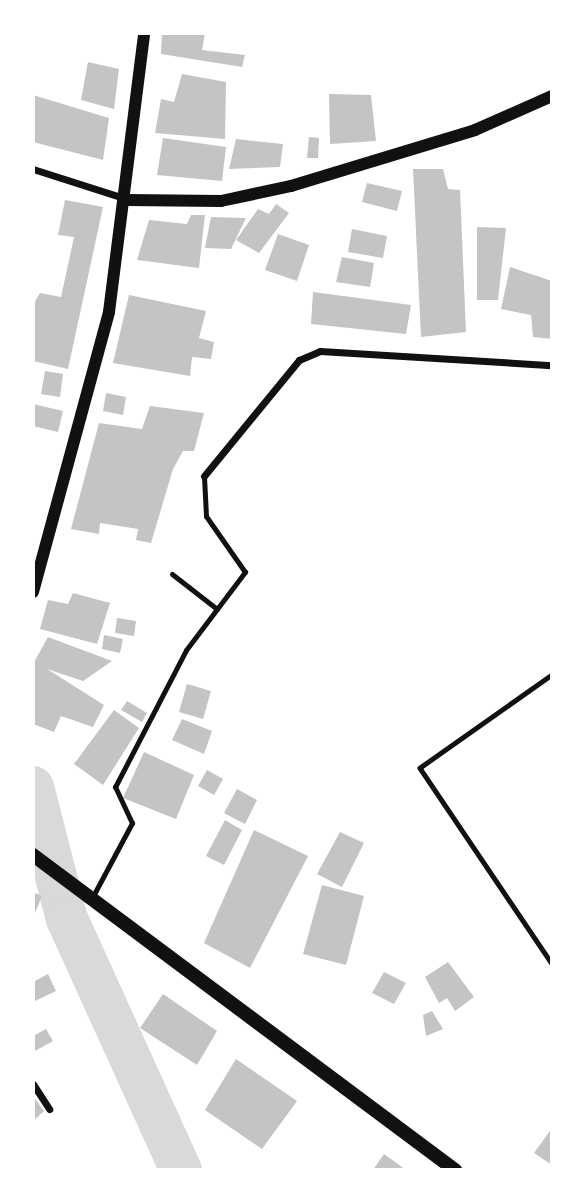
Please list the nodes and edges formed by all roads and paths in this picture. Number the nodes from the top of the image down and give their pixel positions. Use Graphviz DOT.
graph roads {
  1 [pos="144,33"];
  2 [pos="552,96"];
  3 [pos="33,169"];
  4 [pos="127,200"];
  5 [pos="552,365"];
  6 [pos="204,476"];
  7 [pos="38,562"];
  8 [pos="172,574"];
  9 [pos="33,592"];
  10 [pos="217,609"];
  11 [pos="552,675"];
  12 [pos="36,858"];
  13 [pos="86,894"];
  14 [pos="552,964"];
  15 [pos="33,1084"];
  16 [pos="49,1109"];
  17 [pos="455,1170"];
  1 -- 4 [label="street"];
  2 -- 4 [label="street"];
  3 -- 4 [label="street"];
  4 -- 7 [label="street"];
  5 -- 6 [label="street"];
  6 -- 10 [label="lane"];
  7 -- 9 [label="street"];
  8 -- 10 [label="lane"];
  10 -- 13 [label="lane"];
  11 -- 14 [label="path"];
  12 -- 13 [label="main road"];
  13 -- 17 [label="main road"];
  15 -- 16 [label="street"];
}
